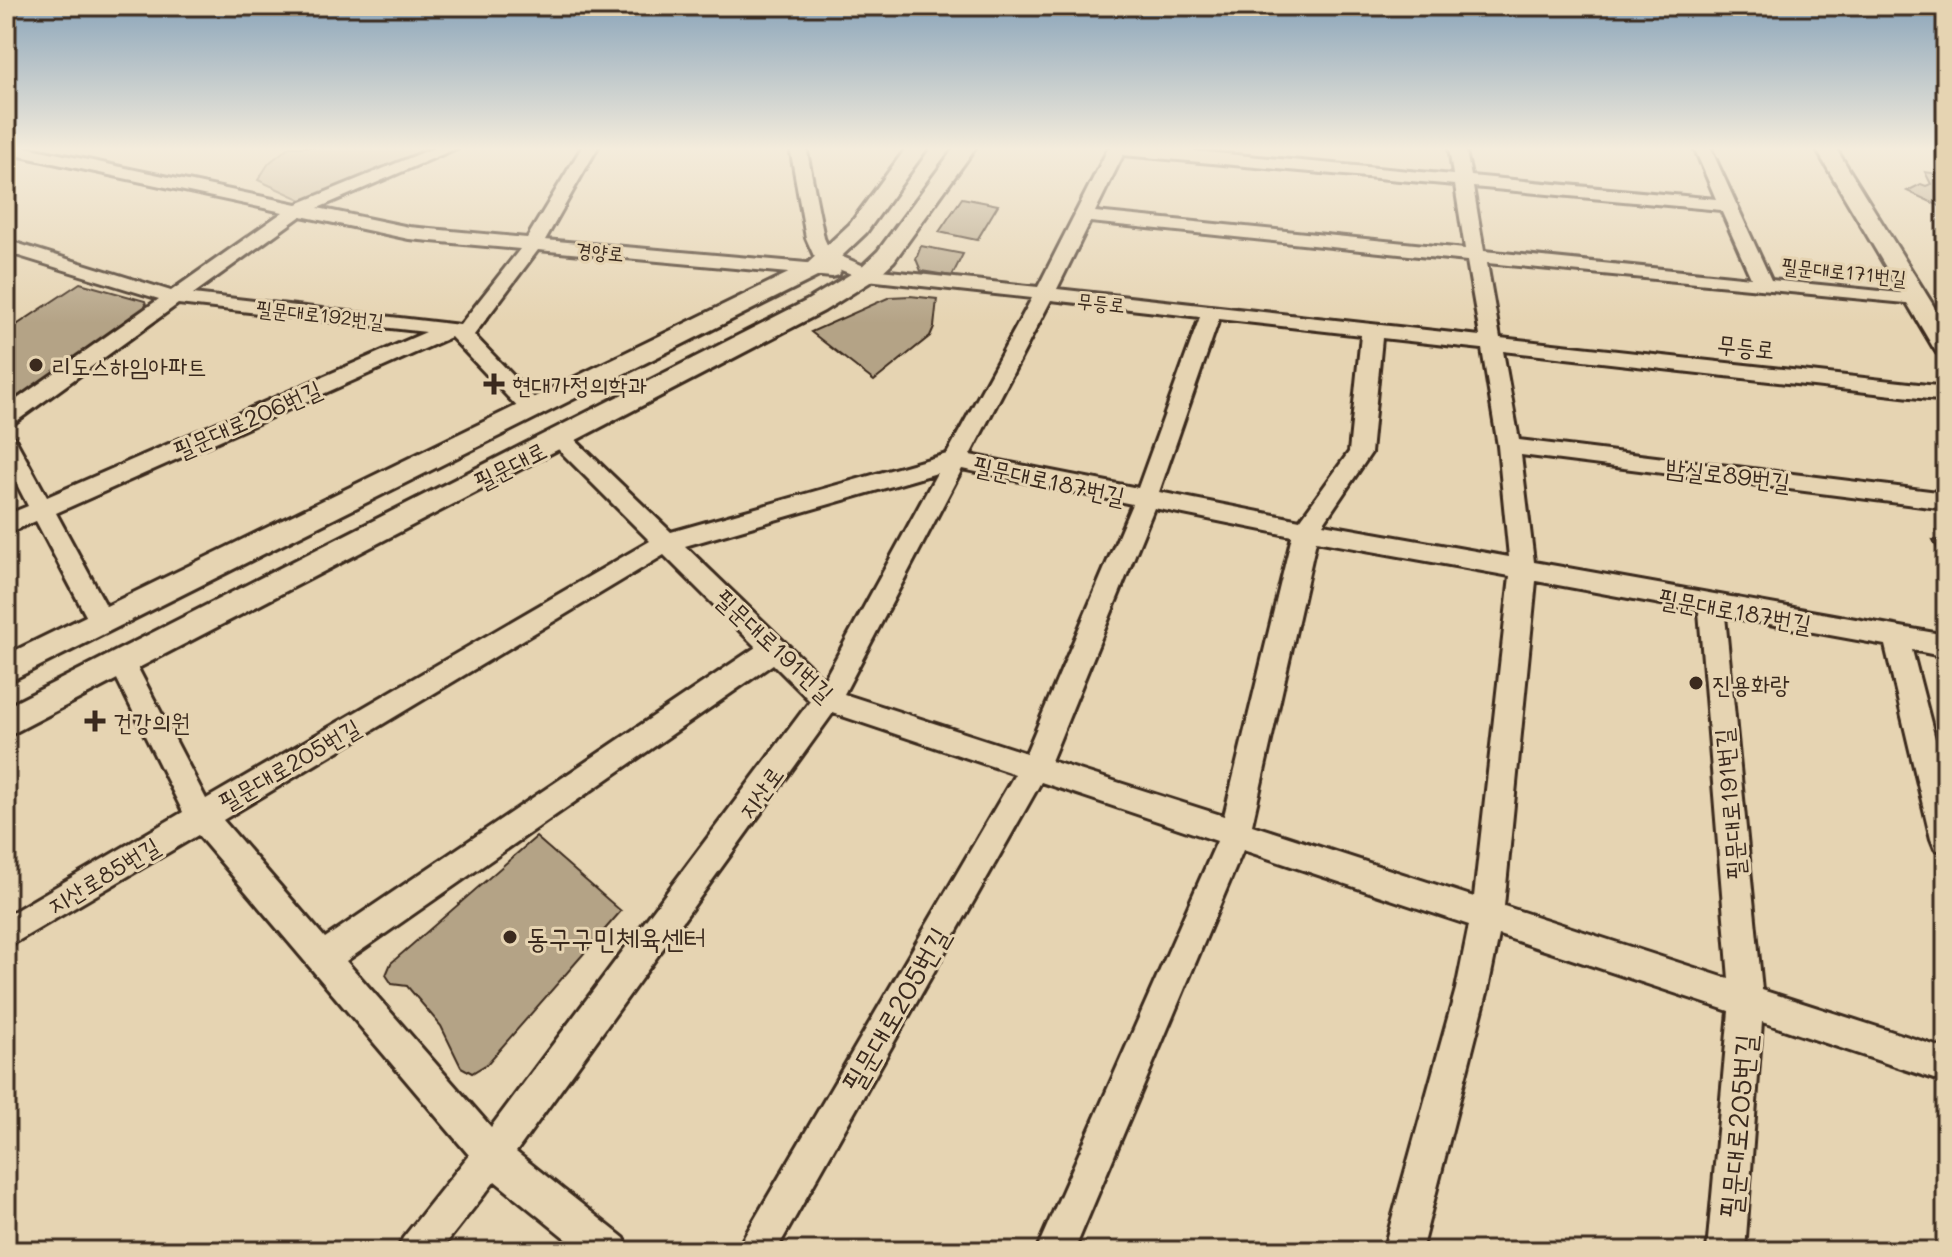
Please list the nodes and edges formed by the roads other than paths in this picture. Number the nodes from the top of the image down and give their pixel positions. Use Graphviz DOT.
graph roads {
  1 [pos="1727,205"];
  2 [pos="272,206"];
  3 [pos="309,206"];
  4 [pos="556,206"];
  5 [pos="809,206"];
  6 [pos="870,206"];
  7 [pos="923,206"];
  8 [pos="1087,206"];
  9 [pos="1467,206"];
  10 [pos="1861,206"];
  11 [pos="296,211"];
  12 [pos="1082,216"];
  13 [pos="6,246"];
  14 [pos="532,246"];
  15 [pos="1475,253"];
  16 [pos="823,264"];
  17 [pos="867,274"];
  18 [pos="1763,284"];
  19 [pos="1044,295"];
  20 [pos="175,298"];
  21 [pos="1920,301"];
  22 [pos="1211,314"];
  23 [pos="457,332"];
  24 [pos="1372,332"];
  25 [pos="1493,345"];
  26 [pos="1946,347"];
  27 [pos="1946,394"];
  28 [pos="533,410"];
  29 [pos="6,418"];
  30 [pos="561,439"];
  31 [pos="6,442"];
  32 [pos="1509,446"];
  33 [pos="954,460"];
  34 [pos="1145,500"];
  35 [pos="1946,501"];
  36 [pos="42,509"];
  37 [pos="6,525"];
  38 [pos="1306,530"];
  39 [pos="667,542"];
  40 [pos="1523,571"];
  41 [pos="1711,606"];
  42 [pos="102,622"];
  43 [pos="1896,638"];
  44 [pos="1946,646"];
  45 [pos="774,649"];
  46 [pos="122,663"];
  47 [pos="6,670"];
  48 [pos="827,700"];
  49 [pos="6,723"];
  50 [pos="1034,768"];
  51 [pos="200,816"];
  52 [pos="1235,833"];
  53 [pos="1946,839"];
  54 [pos="1487,916"];
  55 [pos="6,933"];
  56 [pos="323,958"];
  57 [pos="1747,1001"];
  58 [pos="1946,1066"];
  59 [pos="492,1155"];
  60 [pos="416,1251"];
  61 [pos="611,1251"];
  62 [pos="755,1251"];
  63 [pos="1055,1251"];
  64 [pos="1402,1251"];
  65 [pos="1726,1251"];
  1 -- 18 [label="street, 필문대로171번길"];
  2 -- 11 [label="street, 경양로"];
  3 -- 11 [label="street"];
  4 -- 14 [label="street"];
  5 -- 16 [label="street"];
  6 -- 16 [label="main road, 필문대로"];
  7 -- 17 [label="main road, 필문대로"];
  8 -- 12 [label="street, 지산로"];
  9 -- 15 [label="street"];
  10 -- 21 [label="main road"];
  11 -- 14 [label="street, 경양로"];
  11 -- 20 [label="street"];
  12 -- 15 [label="street, 필문대로171번길"];
  12 -- 19 [label="street, 지산로"];
  13 -- 20 [label="street, 필문대로192번길"];
  14 -- 16 [label="street, 경양로"];
  14 -- 23 [label="street"];
  15 -- 18 [label="street, 필문대로171번길"];
  15 -- 25 [label="street"];
  16 -- 17 [label="street, 경양로"];
  16 -- 28 [label="main road, 필문대로"];
  17 -- 19 [label="street, 무등로"];
  17 -- 30 [label="main road, 필문대로"];
  18 -- 21 [label="street, 필문대로171번길"];
  19 -- 22 [label="street, 무등로"];
  19 -- 33 [label="street, 지산로"];
  20 -- 23 [label="street, 필문대로192번길"];
  20 -- 29 [label="street"];
  21 -- 26 [label="main road"];
  22 -- 24 [label="street, 무등로"];
  22 -- 34 [label="street, 필문대로187번길"];
  23 -- 28 [label="street"];
  23 -- 36 [label="street, 필문대로206번길"];
  24 -- 25 [label="street, 무등로"];
  24 -- 38 [label="street"];
  25 -- 27 [label="street, 무등로"];
  25 -- 32 [label="street"];
  28 -- 42 [label="main road, 필문대로"];
  30 -- 39 [label="street, 필문대로191번길"];
  30 -- 46 [label="main road, 필문대로"];
  31 -- 36 [label="street"];
  32 -- 35 [label="street, 밤실로89번길"];
  32 -- 40 [label="street"];
  33 -- 34 [label="street, 필문대로187번길"];
  33 -- 39 [label="street"];
  33 -- 48 [label="street, 지산로"];
  34 -- 38 [label="street, 필문대로187번길"];
  34 -- 50 [label="street"];
  36 -- 37 [label="street, 필문대로206번길"];
  36 -- 42 [label="street"];
  38 -- 40 [label="street, 필문대로187번길"];
  38 -- 52 [label="street"];
  39 -- 45 [label="street, 필문대로191번길"];
  39 -- 51 [label="street, 필문대로205번길"];
  40 -- 41 [label="street, 필문대로187번길"];
  40 -- 54 [label="street"];
  41 -- 43 [label="street, 필문대로187번길"];
  41 -- 57 [label="street, 필문대로191번길"];
  42 -- 47 [label="main road, 필문대로"];
  43 -- 44 [label="street, 필문대로187번길"];
  43 -- 53 [label="street"];
  45 -- 48 [label="street, 필문대로191번길"];
  45 -- 56 [label="street"];
  46 -- 49 [label="main road, 필문대로"];
  46 -- 51 [label="street, 필문대로205번길"];
  48 -- 50 [label="street, 필문대로191번길"];
  48 -- 59 [label="street, 지산로"];
  50 -- 52 [label="street, 필문대로191번길"];
  50 -- 62 [label="street, 필문대로205번길"];
  51 -- 55 [label="street, 지산로85번길"];
  51 -- 56 [label="street, 필문대로205번길"];
  52 -- 54 [label="street, 필문대로191번길"];
  52 -- 63 [label="street"];
  54 -- 57 [label="street, 필문대로191번길"];
  54 -- 64 [label="street"];
  56 -- 59 [label="street, 필문대로205번길"];
  57 -- 58 [label="street, 필문대로191번길"];
  57 -- 65 [label="street, 필문대로205번길"];
  59 -- 60 [label="street, 지산로"];
  59 -- 61 [label="street, 필문대로205번길"];
}
